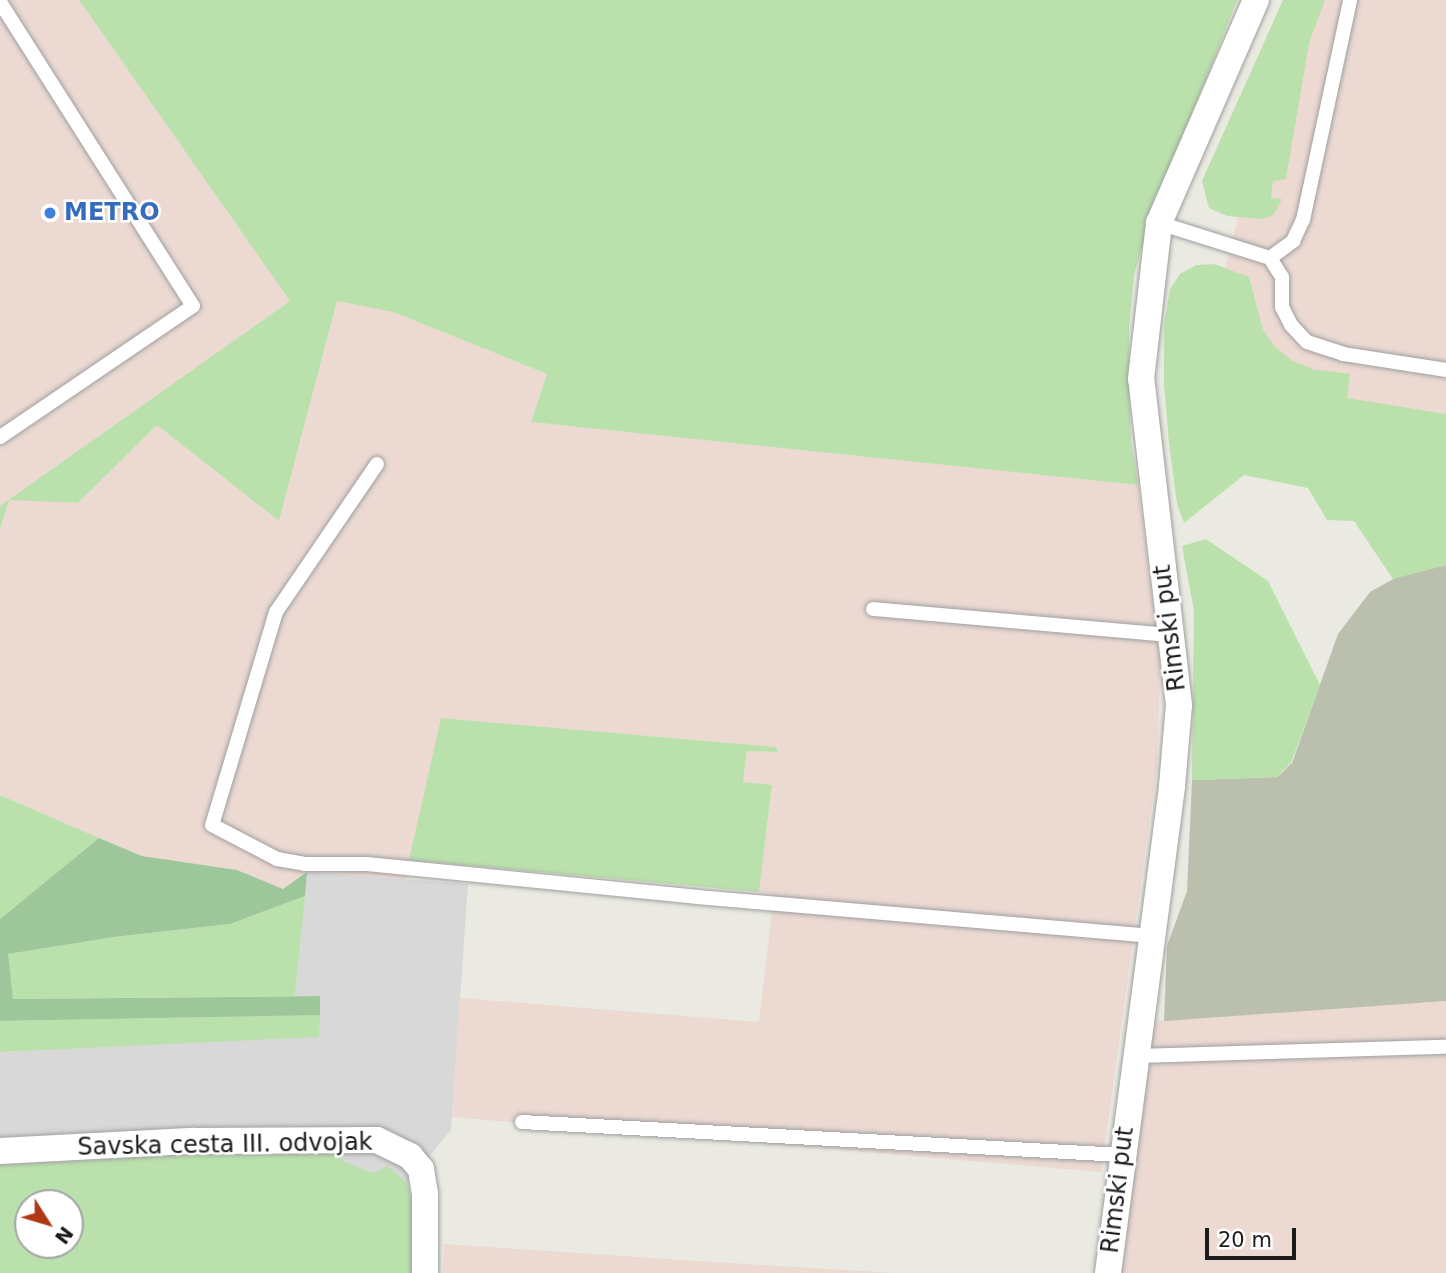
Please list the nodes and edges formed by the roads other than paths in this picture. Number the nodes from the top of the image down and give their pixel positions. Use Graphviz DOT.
graph roads {
  1 [pos="1256,0"];
  2 [pos="1350,0"];
  3 [pos="0,2"];
  4 [pos="1159,223"];
  5 [pos="1270,258"];
  6 [pos="1446,370"];
  7 [pos="0,437"];
  8 [pos="377,464"];
  9 [pos="873,609"];
  10 [pos="1171,635"];
  11 [pos="1151,936"];
  12 [pos="1446,1047"];
  13 [pos="1136,1056"];
  14 [pos="522,1122"];
  15 [pos="0,1151"];
  16 [pos="1122,1155"];
  17 [pos="425,1273"];
  18 [pos="1108,1273"];
  1 -- 4 [label="street, Rimski put"];
  2 -- 5 [label="lane"];
  3 -- 7 [label="lane"];
  4 -- 5 [label="lane"];
  4 -- 10 [label="street, Rimski put"];
  5 -- 6 [label="lane"];
  8 -- 11 [label="lane"];
  9 -- 10 [label="lane"];
  10 -- 11 [label="street, Rimski put"];
  11 -- 13 [label="street, Rimski put"];
  12 -- 13 [label="lane"];
  13 -- 16 [label="street, Rimski put"];
  14 -- 16 [label="lane"];
  15 -- 17 [label="street, Savska cesta III. odvojak"];
  16 -- 18 [label="street, Rimski put"];
}
